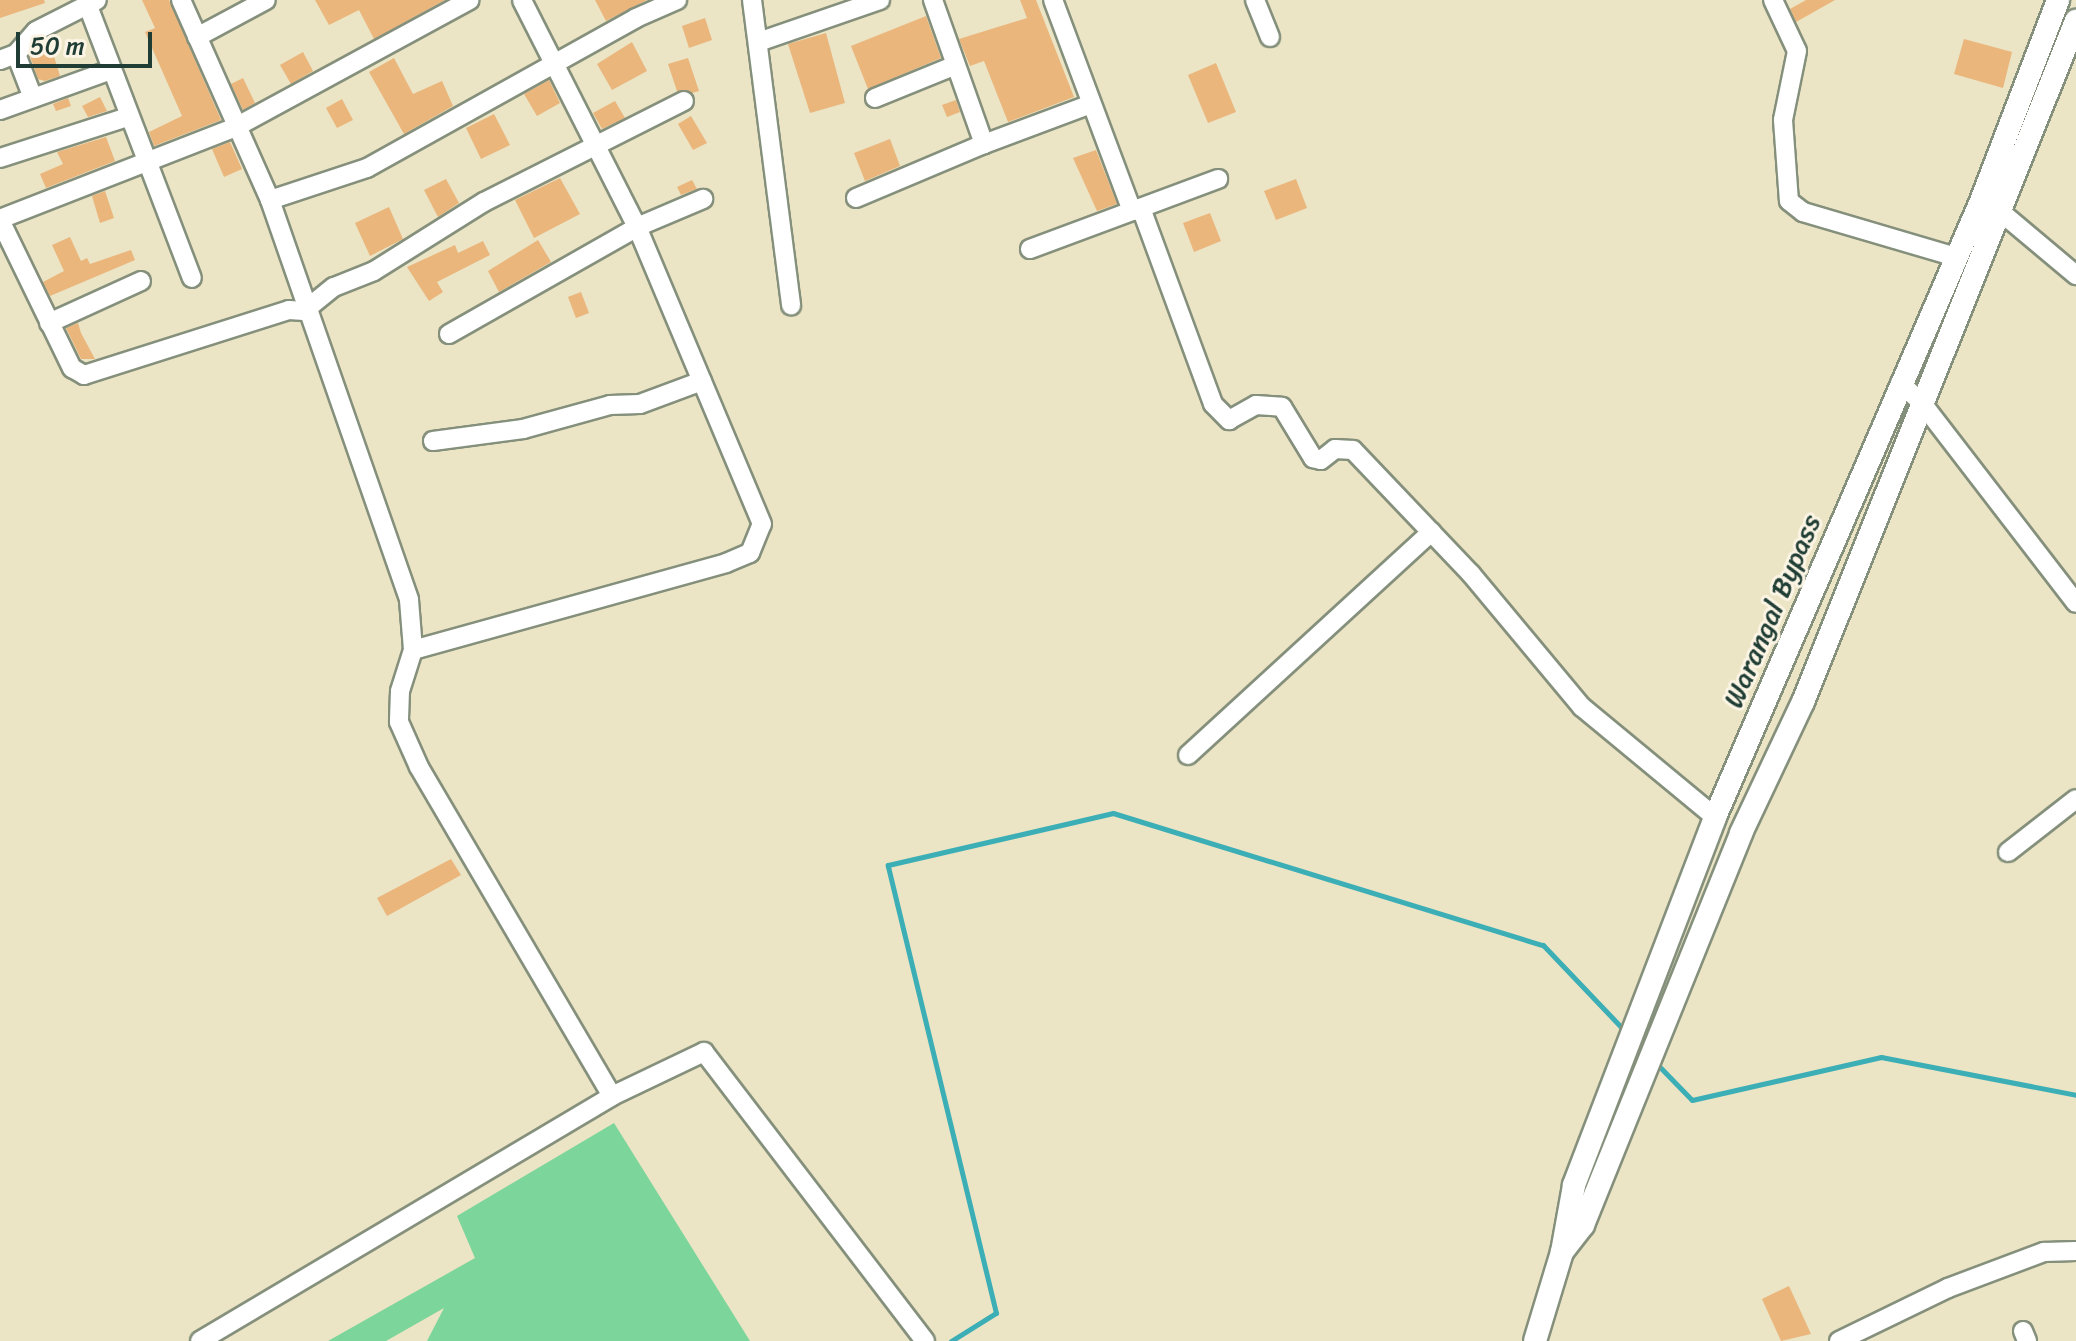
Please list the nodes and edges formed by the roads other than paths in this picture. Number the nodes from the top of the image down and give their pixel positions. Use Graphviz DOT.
graph roads {
  1 [pos="181,0"];
  2 [pos="266,0"];
  3 [pos="470,0"];
  4 [pos="522,0"];
  5 [pos="677,0"];
  6 [pos="752,0"];
  7 [pos="880,0"];
  8 [pos="933,0"];
  9 [pos="1053,0"];
  10 [pos="1255,0"];
  11 [pos="1773,0"];
  12 [pos="2058,0"];
  13 [pos="92,3"];
  14 [pos="2076,21"];
  15 [pos="197,37"];
  16 [pos="1270,37"];
  17 [pos="761,41"];
  18 [pos="8,57"];
  19 [pos="555,65"];
  20 [pos="956,65"];
  21 [pos="111,70"];
  22 [pos="33,98"];
  23 [pos="875,98"];
  24 [pos="684,101"];
  25 [pos="1091,104"];
  26 [pos="0,110"];
  27 [pos="128,117"];
  28 [pos="234,128"];
  29 [pos="984,144"];
  30 [pos="594,147"];
  31 [pos="0,158"];
  32 [pos="147,166"];
  33 [pos="1218,179"];
  34 [pos="856,198"];
  35 [pos="703,199"];
  36 [pos="270,200"];
  37 [pos="1137,210"];
  38 [pos="2002,213"];
  39 [pos="0,220"];
  40 [pos="637,227"];
  41 [pos="1030,249"];
  42 [pos="1956,257"];
  43 [pos="2076,275"];
  44 [pos="192,278"];
  45 [pos="141,281"];
  46 [pos="791,306"];
  47 [pos="304,311"];
  48 [pos="49,323"];
  49 [pos="449,334"];
  50 [pos="702,381"];
  51 [pos="1900,383"];
  52 [pos="1922,403"];
  53 [pos="433,441"];
  54 [pos="1431,532"];
  55 [pos="2076,603"];
  56 [pos="413,650"];
  57 [pos="1188,755"];
  58 [pos="2076,799"];
  59 [pos="1715,817"];
  60 [pos="2008,852"];
  61 [pos="612,1096"];
  62 [pos="2076,1251"];
  63 [pos="1562,1252"];
  64 [pos="200,1341"];
  65 [pos="925,1341"];
  66 [pos="1535,1341"];
  67 [pos="1839,1341"];
  1 -- 15 [label="street"];
  2 -- 15 [label="street"];
  3 -- 28 [label="street"];
  4 -- 19 [label="street"];
  5 -- 19 [label="street"];
  6 -- 17 [label="street"];
  7 -- 17 [label="street"];
  8 -- 20 [label="street"];
  9 -- 25 [label="street"];
  10 -- 16 [label="street"];
  11 -- 42 [label="street"];
  12 -- 42 [label="main road, Warangal Bypass"];
  13 -- 18 [label="street"];
  13 -- 21 [label="street"];
  14 -- 38 [label="main road, Warangal Bypass"];
  15 -- 28 [label="street"];
  17 -- 46 [label="street"];
  18 -- 22 [label="street"];
  19 -- 30 [label="street"];
  19 -- 36 [label="street"];
  20 -- 23 [label="street"];
  20 -- 29 [label="street"];
  21 -- 22 [label="street"];
  21 -- 27 [label="street"];
  22 -- 26 [label="street"];
  24 -- 30 [label="street"];
  25 -- 29 [label="street"];
  25 -- 37 [label="street"];
  27 -- 31 [label="street"];
  27 -- 32 [label="street"];
  28 -- 32 [label="street"];
  28 -- 36 [label="street"];
  29 -- 34 [label="street"];
  30 -- 40 [label="street"];
  30 -- 47 [label="street"];
  32 -- 39 [label="street"];
  32 -- 44 [label="street"];
  33 -- 37 [label="street"];
  35 -- 40 [label="street"];
  36 -- 47 [label="street"];
  37 -- 41 [label="street"];
  37 -- 54 [label="street"];
  38 -- 43 [label="street"];
  38 -- 52 [label="main road, Warangal Bypass"];
  39 -- 48 [label="street"];
  40 -- 49 [label="street"];
  40 -- 50 [label="street"];
  42 -- 51 [label="main road, Warangal Bypass"];
  45 -- 48 [label="street"];
  47 -- 48 [label="street"];
  47 -- 56 [label="street"];
  50 -- 53 [label="street"];
  50 -- 56 [label="street"];
  51 -- 52 [label="street"];
  51 -- 59 [label="main road, Warangal Bypass"];
  52 -- 55 [label="street"];
  52 -- 63 [label="main road, Warangal Bypass"];
  54 -- 57 [label="street"];
  54 -- 59 [label="street"];
  56 -- 61 [label="street"];
  58 -- 60 [label="street"];
  59 -- 63 [label="main road, Warangal Bypass"];
  61 -- 64 [label="street"];
  61 -- 65 [label="street"];
  62 -- 67 [label="street"];
  63 -- 66 [label="main road, Warangal Bypass"];
}
